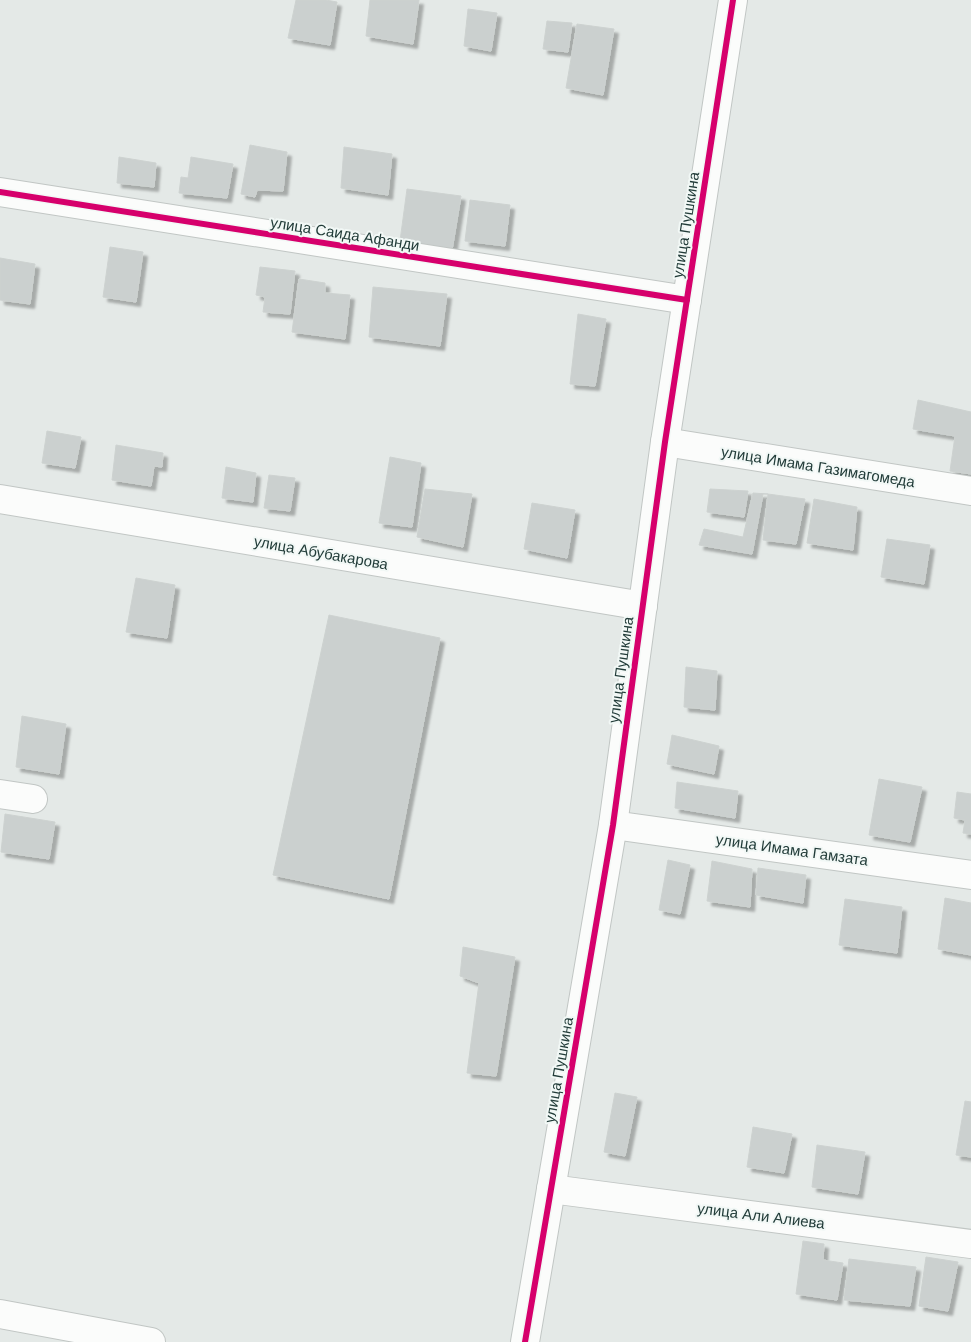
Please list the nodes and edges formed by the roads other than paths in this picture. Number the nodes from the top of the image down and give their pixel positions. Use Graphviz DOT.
graph roads {
  1 [pos="730,0"];
  2 [pos="0,192"];
  3 [pos="687,300"];
  4 [pos="665,442"];
  5 [pos="971,491"];
  6 [pos="0,499"];
  7 [pos="642,606"];
  8 [pos="0,794"];
  9 [pos="33,799"];
  10 [pos="612,825"];
  11 [pos="971,875"];
  12 [pos="551,1189"];
  13 [pos="971,1244"];
  14 [pos="0,1314"];
  15 [pos="151,1342"];
  16 [pos="525,1342"];
  1 -- 3 [label="street, улица Пушкина"];
  2 -- 3 [label="street, улица Саида Афанди"];
  3 -- 4 [label="street, улица Пушкина"];
  4 -- 5 [label="street, улица Имама Газимагомеда"];
  4 -- 7 [label="street, улица Пушкина"];
  6 -- 7 [label="street, улица Абубакарова"];
  7 -- 10 [label="street, улица Пушкина"];
  8 -- 9 [label="street"];
  10 -- 11 [label="street, улица Имама Гамзата"];
  10 -- 12 [label="street, улица Пушкина"];
  12 -- 13 [label="street, улица Али Алиева"];
  12 -- 16 [label="street, улица Пушкина"];
  14 -- 15 [label="street"];
}
